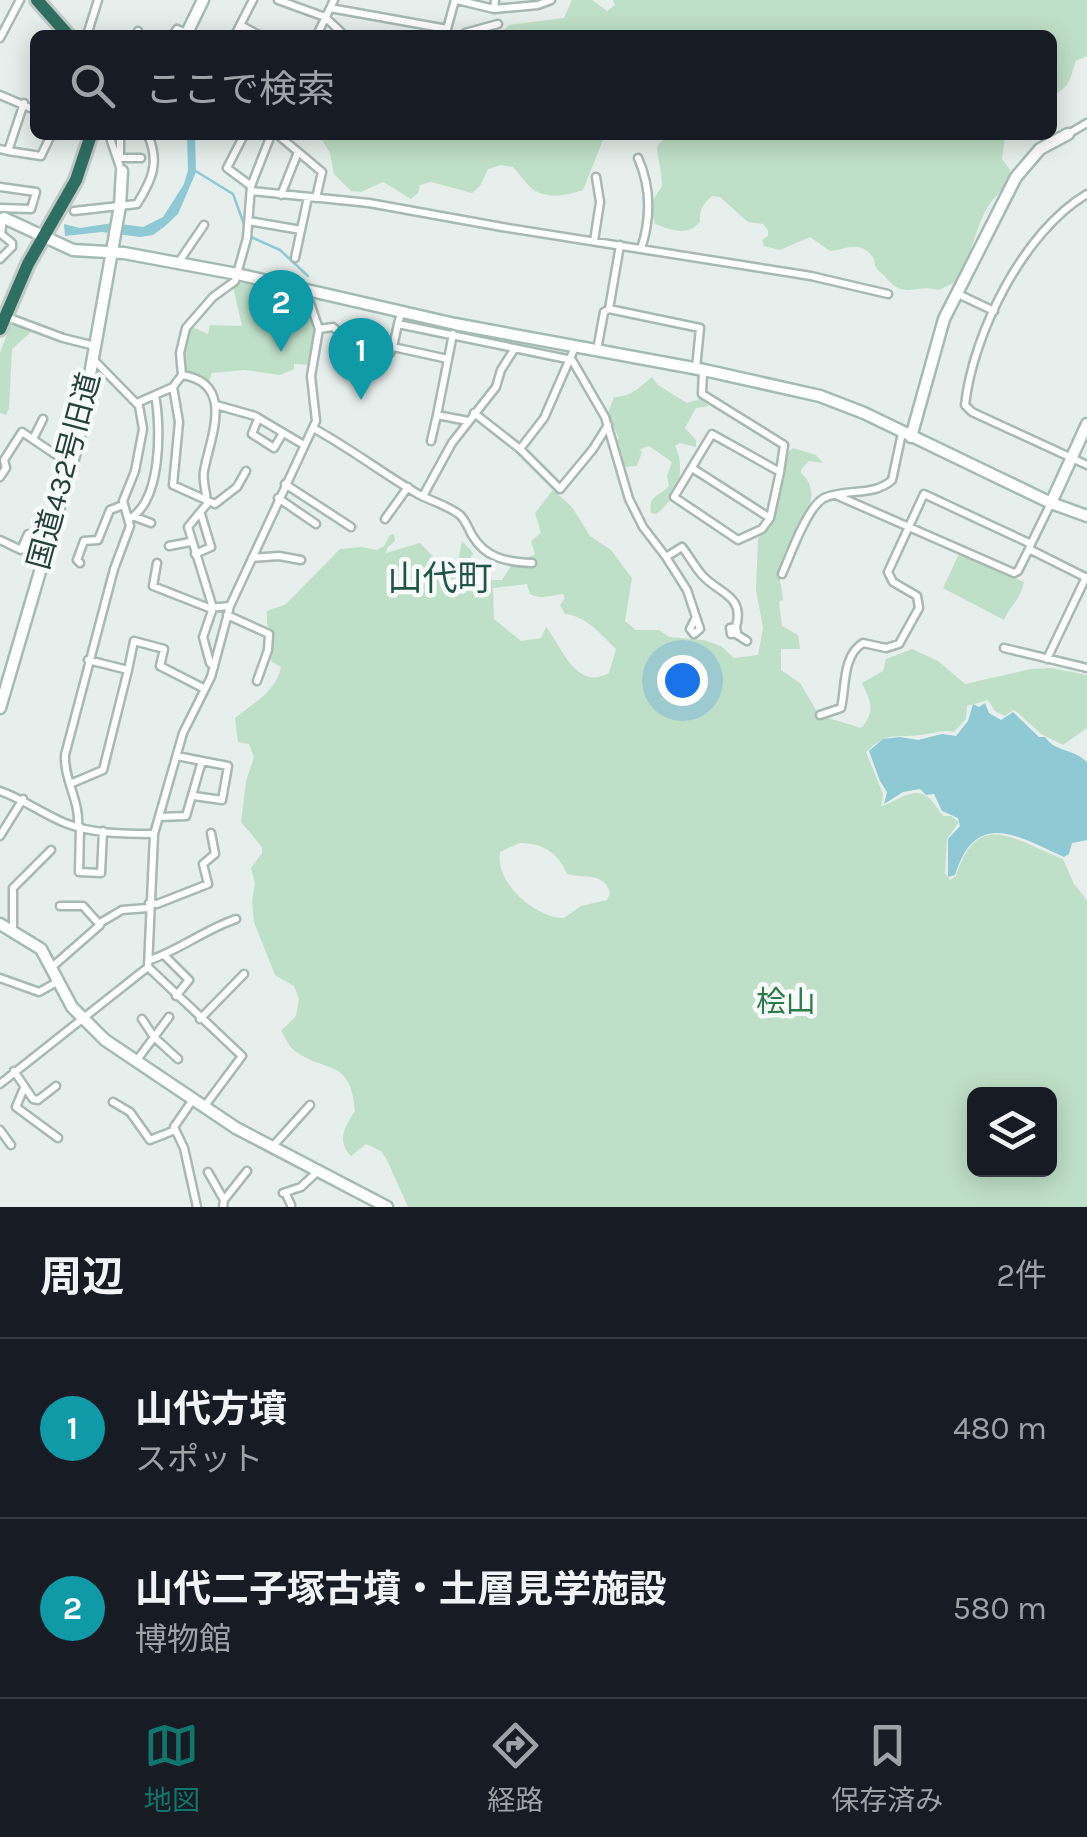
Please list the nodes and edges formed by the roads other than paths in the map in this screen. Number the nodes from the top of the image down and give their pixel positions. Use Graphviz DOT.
graph roads {
  1 [pos="36,0"];
  2 [pos="98,0"];
  3 [pos="203,0"];
  4 [pos="254,0"];
  5 [pos="278,0"];
  6 [pos="334,0"];
  7 [pos="456,0"];
  8 [pos="551,0"];
  9 [pos="16,2"];
  10 [pos="494,4"];
  11 [pos="330,8"];
  12 [pos="326,18"];
  13 [pos="414,23"];
  14 [pos="498,24"];
  15 [pos="240,26"];
  16 [pos="447,28"];
  17 [pos="63,30"];
  18 [pos="89,30"];
  19 [pos="191,30"];
  20 [pos="237,30"];
  21 [pos="248,30"];
  22 [pos="320,30"];
  23 [pos="339,30"];
  24 [pos="415,30"];
  25 [pos="453,30"];
  26 [pos="478,30"];
  27 [pos="0,38"];
  28 [pos="0,95"];
  29 [pos="24,103"];
  30 [pos="30,107"];
  31 [pos="1087,124"];
  32 [pos="1068,134"];
  33 [pos="49,140"];
  34 [pos="89,140"];
  35 [pos="111,140"];
  36 [pos="117,140"];
  37 [pos="149,140"];
  38 [pos="240,140"];
  39 [pos="272,140"];
  40 [pos="281,140"];
  41 [pos="1057,140"];
  42 [pos="1057,140"];
  43 [pos="4,150"];
  44 [pos="298,152"];
  45 [pos="120,158"];
  46 [pos="141,158"];
  47 [pos="638,158"];
  48 [pos="122,171"];
  49 [pos="596,177"];
  50 [pos="0,187"];
  51 [pos="251,189"];
  52 [pos="281,194"];
  53 [pos="1087,194"];
  54 [pos="312,198"];
  55 [pos="120,206"];
  56 [pos="74,212"];
  57 [pos="1,214"];
  58 [pos="249,221"];
  59 [pos="204,225"];
  60 [pos="301,230"];
  61 [pos="42,238"];
  62 [pos="594,241"];
  63 [pos="620,245"];
  64 [pos="641,249"];
  65 [pos="113,252"];
  66 [pos="296,258"];
  67 [pos="0,259"];
  68 [pos="178,263"];
  69 [pos="237,274"];
  70 [pos="310,290"];
  71 [pos="957,293"];
  72 [pos="888,294"];
  73 [pos="608,310"];
  74 [pos="994,312"];
  75 [pos="399,318"];
  76 [pos="2,320"];
  77 [pos="318,329"];
  78 [pos="454,330"];
  79 [pos="393,347"];
  80 [pos="514,348"];
  81 [pos="575,348"];
  82 [pos="597,351"];
  83 [pos="94,352"];
  84 [pos="448,359"];
  85 [pos="572,360"];
  86 [pos="700,369"];
  87 [pos="182,375"];
  88 [pos="173,387"];
  89 [pos="156,395"];
  90 [pos="137,403"];
  91 [pos="216,405"];
  92 [pos="474,414"];
  93 [pos="437,415"];
  94 [pos="43,419"];
  95 [pos="258,419"];
  96 [pos="468,421"];
  97 [pos="1087,424"];
  98 [pos="608,425"];
  99 [pos="313,428"];
  100 [pos="283,433"];
  101 [pos="907,435"];
  102 [pos="33,439"];
  103 [pos="431,442"];
  104 [pos="304,446"];
  105 [pos="520,449"];
  106 [pos="1071,458"];
  107 [pos="72,465"];
  108 [pos="1087,465"];
  109 [pos="692,468"];
  110 [pos="246,471"];
  111 [pos="780,472"];
  112 [pos="0,477"];
  113 [pos="285,484"];
  114 [pos="408,487"];
  115 [pos="423,496"];
  116 [pos="838,496"];
  117 [pos="278,498"];
  118 [pos="208,499"];
  119 [pos="1051,503"];
  120 [pos="123,505"];
  121 [pos="201,514"];
  122 [pos="1087,516"];
  123 [pos="131,518"];
  124 [pos="770,518"];
  125 [pos="385,519"];
  126 [pos="151,523"];
  127 [pos="316,524"];
  128 [pos="351,527"];
  129 [pos="908,528"];
  130 [pos="0,540"];
  131 [pos="47,542"];
  132 [pos="190,542"];
  133 [pos="170,546"];
  134 [pos="1030,547"];
  135 [pos="195,554"];
  136 [pos="666,557"];
  137 [pos="252,558"];
  138 [pos="300,560"];
  139 [pos="80,563"];
  140 [pos="157,563"];
  141 [pos="532,563"];
  142 [pos="782,574"];
  143 [pos="1086,578"];
  144 [pos="230,606"];
  145 [pos="213,608"];
  146 [pos="227,615"];
  147 [pos="696,618"];
  148 [pos="748,641"];
  149 [pos="1004,648"];
  150 [pos="1047,659"];
  151 [pos="88,660"];
  152 [pos="214,666"];
  153 [pos="1087,668"];
  154 [pos="128,670"];
  155 [pos="257,681"];
  156 [pos="3,684"];
  157 [pos="205,690"];
  158 [pos="0,708"];
  159 [pos="820,714"];
  160 [pos="177,756"];
  161 [pos="202,761"];
  162 [pos="70,784"];
  163 [pos="0,790"];
  164 [pos="194,796"];
  165 [pos="23,799"];
  166 [pos="159,817"];
  167 [pos="79,827"];
  168 [pos="103,831"];
  169 [pos="211,833"];
  170 [pos="154,834"];
  171 [pos="0,836"];
  172 [pos="50,850"];
  173 [pos="60,906"];
  174 [pos="149,906"];
  175 [pos="236,919"];
  176 [pos="100,923"];
  177 [pos="0,924"];
  178 [pos="14,932"];
  179 [pos="164,956"];
  180 [pos="149,963"];
  181 [pos="52,966"];
  182 [pos="244,974"];
  183 [pos="0,978"];
  184 [pos="57,982"];
  185 [pos="176,996"];
  186 [pos="169,1017"];
  187 [pos="200,1019"];
  188 [pos="142,1020"];
  189 [pos="82,1021"];
  190 [pos="154,1037"];
  191 [pos="178,1059"];
  192 [pos="137,1061"];
  193 [pos="14,1072"];
  194 [pos="0,1084"];
  195 [pos="56,1086"];
  196 [pos="24,1088"];
  197 [pos="192,1101"];
  198 [pos="113,1102"];
  199 [pos="310,1106"];
  200 [pos="204,1108"];
  201 [pos="0,1130"];
  202 [pos="175,1130"];
  203 [pos="58,1138"];
  204 [pos="11,1145"];
  205 [pos="274,1146"];
  206 [pos="319,1170"];
  207 [pos="247,1171"];
  208 [pos="208,1172"];
  209 [pos="223,1204"];
  210 [pos="290,1205"];
  211 [pos="197,1207"];
  212 [pos="386,1207"];
  1 -- 17 [label="highway"];
  2 -- 18 [label="street"];
  3 -- 19 [label="street"];
  4 -- 15 [label="street"];
  5 -- 12 [label="street"];
  6 -- 11 [label="street"];
  7 -- 10 [label="street"];
  7 -- 16 [label="street"];
  8 -- 10 [label="street"];
  9 -- 27 [label="street"];
  11 -- 12 [label="street"];
  11 -- 13 [label="street"];
  12 -- 22 [label="street"];
  12 -- 23 [label="street"];
  13 -- 16 [label="street"];
  13 -- 24 [label="street"];
  14 -- 26 [label="street"];
  15 -- 20 [label="street"];
  15 -- 21 [label="street"];
  16 -- 25 [label="street"];
  28 -- 29 [label="street"];
  29 -- 30 [label="street"];
  29 -- 43 [label="street"];
  31 -- 32 [label="street"];
  32 -- 41 [label="street"];
  33 -- 43 [label="street"];
  34 -- 61 [label="highway"];
  35 -- 48 [label="street, 国道432号旧道"];
  36 -- 45 [label="street, 国道432号旧道"];
  37 -- 55 [label="street"];
  38 -- 51 [label="street"];
  39 -- 51 [label="street"];
  40 -- 44 [label="street"];
  42 -- 71 [label="street"];
  44 -- 52 [label="street"];
  44 -- 54 [label="street"];
  45 -- 46 [label="street"];
  45 -- 48 [label="street, 国道432号旧道"];
  47 -- 64 [label="street"];
  48 -- 55 [label="street, 国道432号旧道"];
  49 -- 62 [label="street"];
  50 -- 57 [label="street"];
  51 -- 52 [label="street"];
  51 -- 58 [label="street"];
  52 -- 54 [label="street"];
  53 -- 74 [label="street"];
  54 -- 60 [label="street"];
  54 -- 62 [label="street"];
  55 -- 56 [label="street"];
  55 -- 65 [label="street, 国道432号旧道"];
  57 -- 61 [label="street"];
  57 -- 67 [label="street"];
  58 -- 60 [label="street"];
  58 -- 69 [label="street"];
  59 -- 68 [label="street"];
  60 -- 66 [label="street"];
  61 -- 65 [label="street"];
  61 -- 76 [label="highway"];
  62 -- 63 [label="street"];
  63 -- 64 [label="street"];
  63 -- 73 [label="street"];
  64 -- 72 [label="street"];
  65 -- 68 [label="street"];
  65 -- 83 [label="street, 国道432号旧道"];
  68 -- 69 [label="street"];
  69 -- 70 [label="street"];
  69 -- 87 [label="street"];
  70 -- 75 [label="street"];
  70 -- 77 [label="street"];
  71 -- 74 [label="street"];
  71 -- 101 [label="street"];
  73 -- 82 [label="street"];
  73 -- 86 [label="street"];
  74 -- 106 [label="street"];
  75 -- 78 [label="street"];
  75 -- 79 [label="street"];
  76 -- 83 [label="street"];
  77 -- 79 [label="street"];
  77 -- 99 [label="street"];
  78 -- 80 [label="street"];
  78 -- 81 [label="street"];
  78 -- 84 [label="street"];
  79 -- 84 [label="street"];
  80 -- 85 [label="street"];
  80 -- 92 [label="street"];
  81 -- 82 [label="street"];
  81 -- 85 [label="street"];
  82 -- 86 [label="street"];
  83 -- 90 [label="street"];
  83 -- 107 [label="street, 国道432号旧道"];
  84 -- 93 [label="street"];
  85 -- 98 [label="street"];
  85 -- 105 [label="street"];
  86 -- 101 [label="street"];
  86 -- 111 [label="street"];
  87 -- 88 [label="street"];
  87 -- 91 [label="street"];
  88 -- 89 [label="street"];
  88 -- 118 [label="street"];
  89 -- 90 [label="street"];
  89 -- 123 [label="street"];
  90 -- 120 [label="street"];
  91 -- 95 [label="street"];
  91 -- 118 [label="street"];
  92 -- 96 [label="street"];
  92 -- 105 [label="street"];
  93 -- 96 [label="street"];
  93 -- 103 [label="street"];
  94 -- 102 [label="street"];
  95 -- 100 [label="street"];
  95 -- 100 [label="street"];
  96 -- 115 [label="street"];
  97 -- 106 [label="street"];
  98 -- 105 [label="street"];
  98 -- 136 [label="street"];
  99 -- 104 [label="street"];
  99 -- 114 [label="street"];
  100 -- 104 [label="street"];
  101 -- 116 [label="street"];
  101 -- 119 [label="street"];
  102 -- 107 [label="street"];
  102 -- 112 [label="street"];
  104 -- 113 [label="street"];
  106 -- 108 [label="street"];
  106 -- 119 [label="street"];
  107 -- 131 [label="street, 国道432号旧道"];
  109 -- 111 [label="street"];
  109 -- 124 [label="street"];
  109 -- 124 [label="street"];
  110 -- 118 [label="street"];
  111 -- 124 [label="street"];
  113 -- 117 [label="street"];
  113 -- 128 [label="street"];
  114 -- 115 [label="street"];
  114 -- 125 [label="street"];
  115 -- 141 [label="street"];
  116 -- 129 [label="street"];
  116 -- 142 [label="street"];
  117 -- 127 [label="street"];
  117 -- 137 [label="street"];
  118 -- 121 [label="street"];
  119 -- 122 [label="street"];
  119 -- 134 [label="street"];
  120 -- 123 [label="street"];
  120 -- 139 [label="street"];
  121 -- 132 [label="street"];
  121 -- 135 [label="street"];
  123 -- 126 [label="street"];
  123 -- 151 [label="street"];
  129 -- 134 [label="street"];
  129 -- 134 [label="street"];
  129 -- 159 [label="street"];
  130 -- 131 [label="street"];
  131 -- 156 [label="street, 国道432号旧道"];
  132 -- 133 [label="street"];
  132 -- 135 [label="street"];
  134 -- 143 [label="street"];
  135 -- 145 [label="street"];
  136 -- 147 [label="street"];
  136 -- 148 [label="street"];
  137 -- 138 [label="street"];
  137 -- 144 [label="street"];
  140 -- 145 [label="street"];
  143 -- 150 [label="street"];
  144 -- 145 [label="street"];
  144 -- 146 [label="street"];
  145 -- 152 [label="street"];
  146 -- 152 [label="street"];
  146 -- 155 [label="street"];
  149 -- 150 [label="street"];
  150 -- 153 [label="street"];
  151 -- 154 [label="street"];
  151 -- 162 [label="street"];
  152 -- 157 [label="street"];
  154 -- 157 [label="street"];
  154 -- 162 [label="street"];
  156 -- 158 [label="street, 国道432号旧道"];
  157 -- 160 [label="street"];
  160 -- 161 [label="street"];
  160 -- 166 [label="street"];
  161 -- 164 [label="street"];
  161 -- 164 [label="street"];
  162 -- 167 [label="street"];
  163 -- 165 [label="street"];
  164 -- 166 [label="street"];
  165 -- 167 [label="street"];
  165 -- 171 [label="street"];
  166 -- 170 [label="street"];
  167 -- 168 [label="street"];
  167 -- 168 [label="street"];
  168 -- 170 [label="street"];
  169 -- 174 [label="street"];
  170 -- 174 [label="street"];
  172 -- 178 [label="street"];
  173 -- 176 [label="street"];
  174 -- 176 [label="street"];
  174 -- 180 [label="street"];
  175 -- 179 [label="street"];
  176 -- 181 [label="street"];
  177 -- 178 [label="street"];
  178 -- 181 [label="street"];
  179 -- 180 [label="street"];
  179 -- 185 [label="street"];
  180 -- 185 [label="street"];
  180 -- 189 [label="street"];
  181 -- 184 [label="street"];
  182 -- 187 [label="street"];
  183 -- 184 [label="street"];
  184 -- 189 [label="street"];
  185 -- 187 [label="street"];
  186 -- 190 [label="street"];
  187 -- 200 [label="street"];
  188 -- 190 [label="street"];
  189 -- 192 [label="street"];
  189 -- 193 [label="street"];
  190 -- 191 [label="street"];
  190 -- 192 [label="street"];
  192 -- 197 [label="street"];
  193 -- 194 [label="street"];
  193 -- 196 [label="street"];
  195 -- 196 [label="street"];
  196 -- 203 [label="street"];
  197 -- 200 [label="street"];
  197 -- 202 [label="street"];
  198 -- 202 [label="street"];
  199 -- 205 [label="street"];
  200 -- 205 [label="street"];
  201 -- 204 [label="street"];
  202 -- 211 [label="street"];
  205 -- 206 [label="street"];
  206 -- 210 [label="street"];
  206 -- 212 [label="street"];
  207 -- 209 [label="street"];
  208 -- 209 [label="street"];
}
